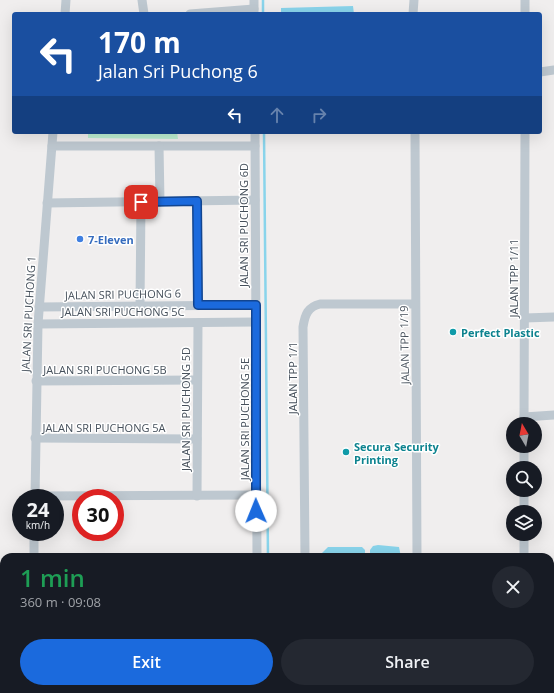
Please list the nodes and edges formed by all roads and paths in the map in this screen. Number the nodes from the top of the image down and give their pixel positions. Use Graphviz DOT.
graph roads {
  1 [pos="66,0"];
  2 [pos="142,0"];
  3 [pos="414,0"];
  4 [pos="526,0"];
  5 [pos="254,8"];
  6 [pos="65,12"];
  7 [pos="144,12"];
  8 [pos="211,12"];
  9 [pos="413,12"];
  10 [pos="526,12"];
  11 [pos="554,70"];
  12 [pos="542,72"];
  13 [pos="53,134"];
  14 [pos="255,134"];
  15 [pos="415,134"];
  16 [pos="525,134"];
  17 [pos="52,146"];
  18 [pos="160,146"];
  19 [pos="255,146"];
  20 [pos="255,200"];
  21 [pos="197,201"];
  22 [pos="141,202"];
  23 [pos="160,202"];
  24 [pos="47,204"];
  25 [pos="415,304"];
  26 [pos="198,305"];
  27 [pos="256,305"];
  28 [pos="140,306"];
  29 [pos="39,307"];
  30 [pos="554,317"];
  31 [pos="525,318"];
  32 [pos="256,322"];
  33 [pos="198,323"];
  34 [pos="38,324"];
  35 [pos="197,380"];
  36 [pos="36,381"];
  37 [pos="554,415"];
  38 [pos="524,417"];
  39 [pos="542,417"];
  40 [pos="35,438"];
  41 [pos="197,439"];
  42 [pos="35,489"];
  43 [pos="197,496"];
  44 [pos="256,496"];
  45 [pos="64,497"];
  46 [pos="34,541"];
  47 [pos="524,541"];
  48 [pos="34,553"];
  49 [pos="257,553"];
  50 [pos="305,553"];
  51 [pos="417,553"];
  52 [pos="524,553"];
  1 -- 6 [label="street"];
  2 -- 7 [label="street"];
  3 -- 9 [label="street"];
  4 -- 10 [label="street"];
  5 -- 8 [label="street"];
  11 -- 12 [label="street"];
  13 -- 17 [label="street, JALAN SRI PUCHONG 1"];
  14 -- 19 [label="street, JALAN SRI PUCHONG 6D"];
  15 -- 25 [label="street, JALAN TPP 1/19"];
  16 -- 31 [label="street, JALAN TPP 1/11"];
  17 -- 18 [label="street"];
  17 -- 24 [label="street, JALAN SRI PUCHONG 1"];
  18 -- 19 [label="street"];
  18 -- 23 [label="street"];
  19 -- 20 [label="street, JALAN SRI PUCHONG 6D"];
  20 -- 21 [label="street"];
  20 -- 27 [label="street, JALAN SRI PUCHONG 6D"];
  21 -- 23 [label="street"];
  21 -- 26 [label="street"];
  22 -- 23 [label="street"];
  22 -- 24 [label="street"];
  22 -- 28 [label="street"];
  24 -- 29 [label="street, JALAN SRI PUCHONG 1"];
  25 -- 50 [label="street, JALAN TPP 1/1"];
  25 -- 51 [label="street, JALAN TPP 1/19"];
  26 -- 27 [label="street, JALAN SRI PUCHONG 6"];
  26 -- 28 [label="street, JALAN SRI PUCHONG 6"];
  27 -- 32 [label="street, JALAN SRI PUCHONG 5E"];
  28 -- 29 [label="street, JALAN SRI PUCHONG 6"];
  29 -- 34 [label="street, JALAN SRI PUCHONG 1"];
  30 -- 31 [label="street"];
  31 -- 38 [label="street, JALAN TPP 1/11"];
  32 -- 33 [label="street, JALAN SRI PUCHONG 5C"];
  32 -- 44 [label="street, JALAN SRI PUCHONG 5E"];
  33 -- 34 [label="street, JALAN SRI PUCHONG 5C"];
  33 -- 35 [label="street, JALAN SRI PUCHONG 5D"];
  34 -- 36 [label="street, JALAN SRI PUCHONG 1"];
  35 -- 36 [label="street, JALAN SRI PUCHONG 5B"];
  35 -- 41 [label="street, JALAN SRI PUCHONG 5D"];
  36 -- 40 [label="street, JALAN SRI PUCHONG 1"];
  37 -- 39 [label="street"];
  40 -- 41 [label="street, JALAN SRI PUCHONG 5A"];
  40 -- 42 [label="street, JALAN SRI PUCHONG 1"];
  41 -- 43 [label="street, JALAN SRI PUCHONG 5D"];
  43 -- 44 [label="street"];
  43 -- 45 [label="street"];
  44 -- 49 [label="street, JALAN SRI PUCHONG 5E"];
  46 -- 48 [label="street"];
  47 -- 52 [label="street"];
}
